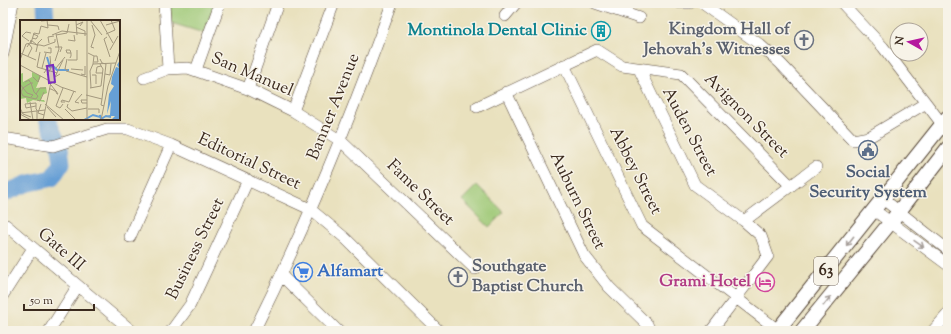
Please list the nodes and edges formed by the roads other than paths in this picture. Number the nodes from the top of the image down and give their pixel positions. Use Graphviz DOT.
graph roads {
  1 [pos="13,3"];
  2 [pos="164,3"];
  3 [pos="220,3"];
  4 [pos="278,3"];
  5 [pos="334,3"];
  6 [pos="392,3"];
  7 [pos="516,3"];
  8 [pos="595,3"];
  9 [pos="680,3"];
  10 [pos="690,3"];
  11 [pos="702,3"];
  12 [pos="842,3"];
  13 [pos="505,16"];
  14 [pos="639,18"];
  15 [pos="3,54"];
  16 [pos="564,65"];
  17 [pos="639,68"];
  18 [pos="168,69"];
  19 [pos="196,70"];
  20 [pos="144,78"];
  21 [pos="248,89"];
  22 [pos="506,92"];
  23 [pos="926,103"];
  24 [pos="477,107"];
  25 [pos="293,111"];
  26 [pos="945,120"];
  27 [pos="3,138"];
  28 [pos="341,141"];
  29 [pos="171,145"];
  30 [pos="948,148"];
  31 [pos="816,167"];
  32 [pos="248,180"];
  33 [pos="791,186"];
  34 [pos="883,199"];
  35 [pos="310,209"];
  36 [pos="874,210"];
  37 [pos="900,211"];
  38 [pos="744,221"];
  39 [pos="890,223"];
  40 [pos="4,227"];
  41 [pos="130,237"];
  42 [pos="33,248"];
  43 [pos="948,250"];
  44 [pos="948,264"];
  45 [pos="475,269"];
  46 [pos="281,275"];
  47 [pos="77,287"];
  48 [pos="3,294"];
  49 [pos="737,298"];
  50 [pos="948,314"];
  51 [pos="49,331"];
  52 [pos="132,331"];
  53 [pos="171,331"];
  54 [pos="254,331"];
  55 [pos="338,331"];
  56 [pos="439,331"];
  57 [pos="650,331"];
  58 [pos="711,331"];
  59 [pos="777,331"];
  60 [pos="802,331"];
  61 [pos="934,331"];
  1 -- 15 [label="street"];
  2 -- 18 [label="street"];
  3 -- 19 [label="street"];
  4 -- 21 [label="street"];
  5 -- 25 [label="street"];
  6 -- 28 [label="street, Banner Avenue"];
  7 -- 13 [label="street"];
  8 -- 14 [label="street"];
  9 -- 10 [label="street"];
  11 -- 23 [label="street"];
  12 -- 23 [label="street"];
  16 -- 17 [label="street, Avignon Street"];
  16 -- 22 [label="street, Avignon Street"];
  16 -- 49 [label="street, Abbey Street"];
  17 -- 33 [label="street, Avignon Street"];
  17 -- 38 [label="street, Auden Street"];
  18 -- 19 [label="street, San Manuel"];
  18 -- 20 [label="street, San Manuel"];
  19 -- 21 [label="street, San Manuel"];
  21 -- 25 [label="street, San Manuel"];
  22 -- 24 [label="street, Avignon Street"];
  22 -- 57 [label="street, Auburn Street"];
  23 -- 26 [label="street"];
  25 -- 28 [label="street, San Manuel"];
  26 -- 34 [label="main road, 63"];
  27 -- 29 [label="street, Editorial Street"];
  28 -- 35 [label="street, Banner Avenue"];
  28 -- 45 [label="street, Fame Street"];
  29 -- 32 [label="street, Editorial Street"];
  29 -- 41 [label="street"];
  30 -- 37 [label="main road, 63"];
  31 -- 33 [label="street"];
  32 -- 35 [label="street, Editorial Street"];
  32 -- 53 [label="street, Business Street"];
  33 -- 38 [label="street"];
  34 -- 36 [label="main road, 63"];
  34 -- 37 [label="street"];
  35 -- 46 [label="street, Banner Avenue"];
  35 -- 56 [label="street, Editorial Street"];
  36 -- 39 [label="street"];
  36 -- 59 [label="main road, 63, one-way"];
  37 -- 39 [label="main road, 63"];
  37 -- 43 [label="street"];
  38 -- 49 [label="street, Auden Street"];
  39 -- 44 [label="street, one-way"];
  60 -- 39 [label="main road, 63, one-way"];
  40 -- 42 [label="street, Gate III"];
  42 -- 47 [label="street, Gate III"];
  42 -- 48 [label="street"];
  46 -- 54 [label="street, Banner Avenue"];
  46 -- 55 [label="street"];
  47 -- 51 [label="street"];
  47 -- 52 [label="street, Gate III"];
  49 -- 58 [label="street, Auden Street"];
  49 -- 59 [label="street, Abbey Street"];
  50 -- 61 [label="street"];
}
